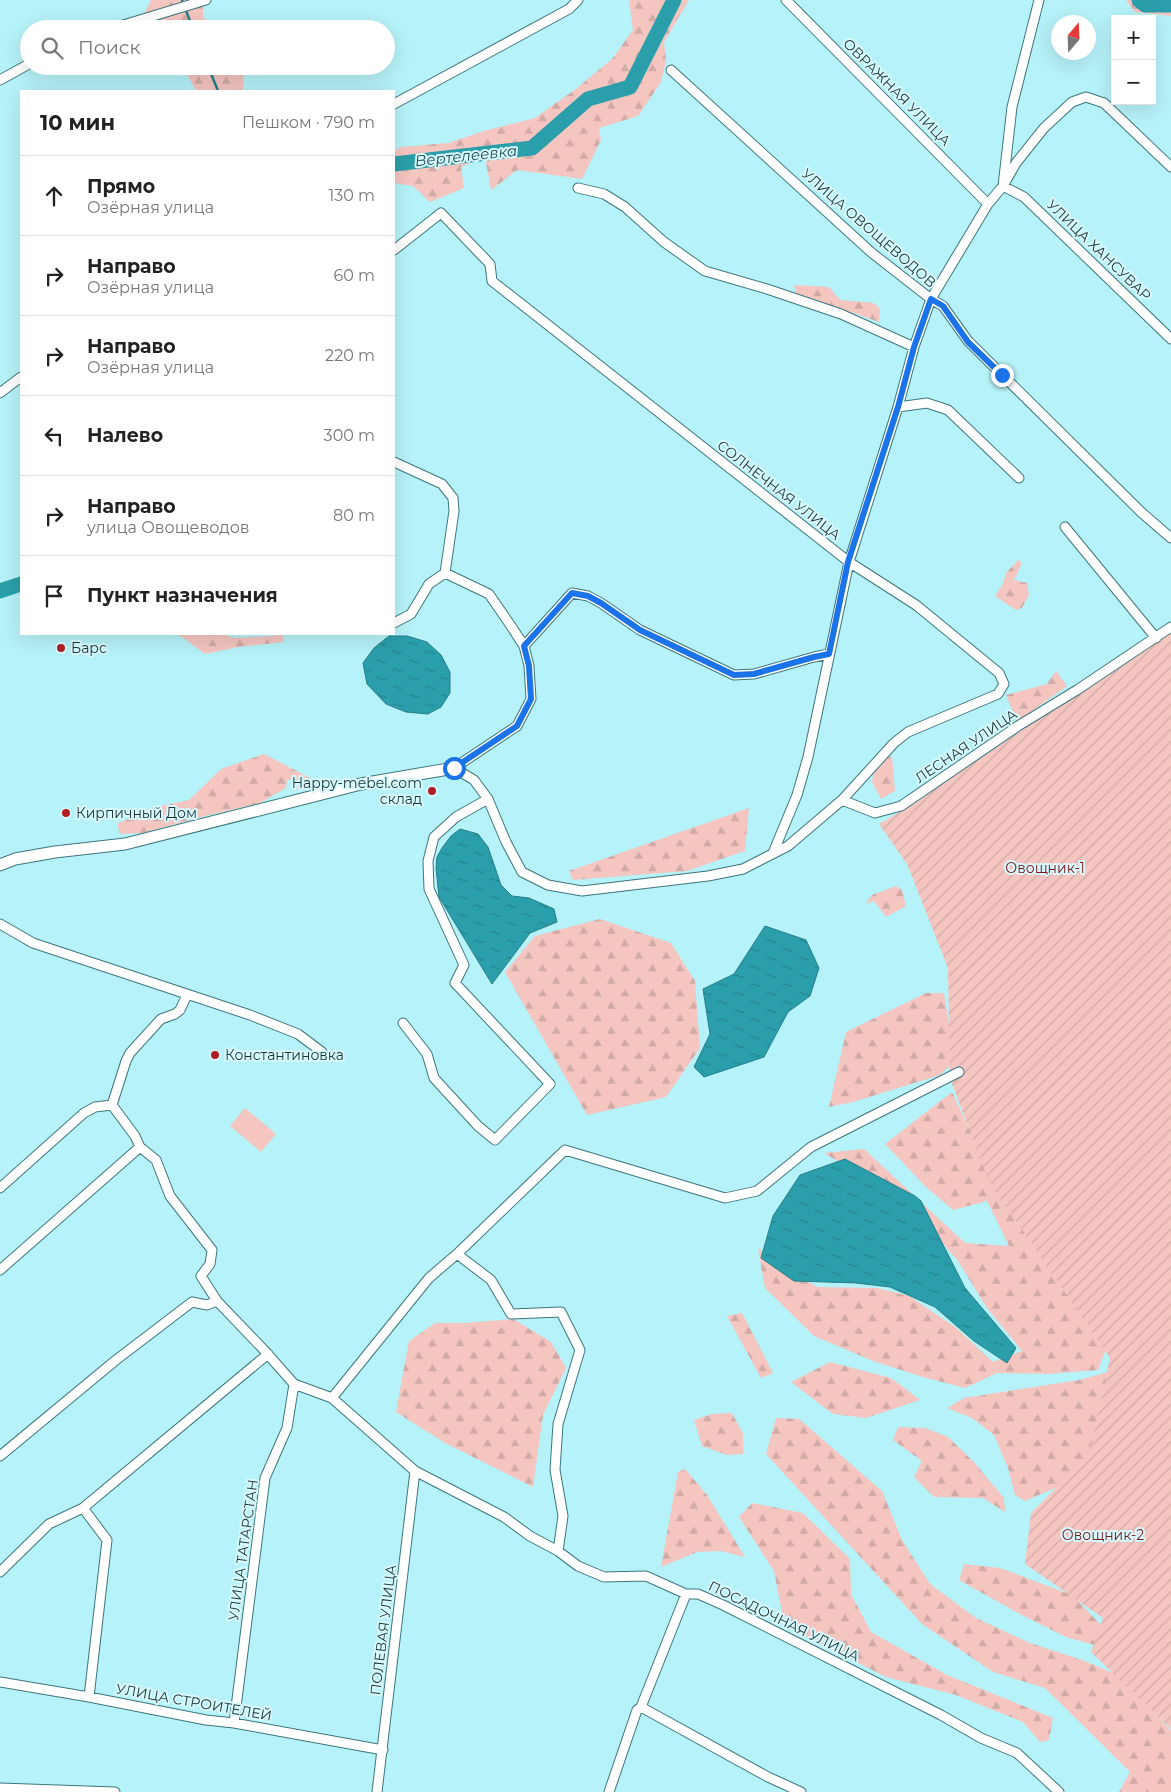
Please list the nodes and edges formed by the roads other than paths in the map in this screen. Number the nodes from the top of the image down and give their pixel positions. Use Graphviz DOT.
graph roads {
  1 [pos="206,0"];
  2 [pos="578,0"];
  3 [pos="786,0"];
  4 [pos="1039,0"];
  5 [pos="140,20"];
  6 [pos="20,69"];
  7 [pos="671,70"];
  8 [pos="0,80"];
  9 [pos="395,103"];
  10 [pos="1171,167"];
  11 [pos="1004,186"];
  12 [pos="578,188"];
  13 [pos="988,204"];
  14 [pos="395,249"];
  15 [pos="931,299"];
  16 [pos="1171,339"];
  17 [pos="914,347"];
  18 [pos="20,377"];
  19 [pos="0,393"];
  20 [pos="898,407"];
  21 [pos="395,462"];
  22 [pos="1019,478"];
  23 [pos="1064,527"];
  24 [pos="1171,538"];
  25 [pos="848,562"];
  26 [pos="444,573"];
  27 [pos="395,622"];
  28 [pos="1171,627"];
  29 [pos="1156,638"];
  30 [pos="524,646"];
  31 [pos="829,654"];
  32 [pos="454,768"];
  33 [pos="488,799"];
  34 [pos="842,800"];
  35 [pos="773,853"];
  36 [pos="0,865"];
  37 [pos="0,924"];
  38 [pos="188,995"];
  39 [pos="403,1023"];
  40 [pos="322,1052"];
  41 [pos="959,1072"];
  42 [pos="112,1105"];
  43 [pos="140,1147"];
  44 [pos="0,1188"];
  45 [pos="456,1254"];
  46 [pos="1,1267"];
  47 [pos="217,1300"];
  48 [pos="268,1354"];
  49 [pos="294,1384"];
  50 [pos="332,1398"];
  51 [pos="0,1456"];
  52 [pos="415,1471"];
  53 [pos="82,1508"];
  54 [pos="558,1551"];
  55 [pos="0,1572"];
  56 [pos="686,1594"];
  57 [pos="0,1682"];
  58 [pos="89,1697"];
  59 [pos="641,1707"];
  60 [pos="234,1723"];
  61 [pos="383,1750"];
  62 [pos="0,1788"];
  63 [pos="116,1792"];
  64 [pos="377,1792"];
  65 [pos="610,1792"];
  66 [pos="801,1792"];
  67 [pos="1059,1792"];
  1 -- 5 [label="street"];
  2 -- 9 [label="street"];
  3 -- 13 [label="street, ОВРАЖНАЯ УЛИЦА"];
  4 -- 11 [label="street"];
  6 -- 8 [label="street"];
  7 -- 15 [label="street, УЛИЦА ОВОЩЕВОДОВ"];
  10 -- 11 [label="street"];
  11 -- 13 [label="street"];
  11 -- 16 [label="street, УЛИЦА ХАНСУВАР"];
  12 -- 17 [label="street"];
  13 -- 15 [label="street"];
  14 -- 25 [label="street, СОЛНЕЧНАЯ УЛИЦА"];
  15 -- 17 [label="street"];
  15 -- 24 [label="street, УЛИЦА ОВОЩЕВОДОВ"];
  17 -- 20 [label="street"];
  18 -- 19 [label="street"];
  20 -- 22 [label="street"];
  20 -- 25 [label="street"];
  21 -- 26 [label="street"];
  23 -- 29 [label="street"];
  25 -- 31 [label="street"];
  25 -- 34 [label="street, СОЛНЕЧНАЯ УЛИЦА"];
  26 -- 27 [label="street"];
  26 -- 30 [label="street"];
  28 -- 29 [label="street, ЛЕСНАЯ УЛИЦА"];
  29 -- 34 [label="street, ЛЕСНАЯ УЛИЦА"];
  30 -- 31 [label="street"];
  30 -- 32 [label="street"];
  31 -- 35 [label="street"];
  32 -- 33 [label="street"];
  32 -- 36 [label="street"];
  33 -- 35 [label="street"];
  33 -- 39 [label="street"];
  34 -- 35 [label="street"];
  37 -- 38 [label="street"];
  38 -- 40 [label="street"];
  38 -- 42 [label="street"];
  41 -- 45 [label="street"];
  42 -- 43 [label="street"];
  42 -- 44 [label="street"];
  43 -- 46 [label="street"];
  43 -- 47 [label="street, ПОСАДОЧНАЯ УЛИЦА"];
  45 -- 50 [label="street"];
  45 -- 54 [label="street"];
  47 -- 48 [label="street, ПОСАДОЧНАЯ УЛИЦА"];
  47 -- 51 [label="street"];
  48 -- 49 [label="street, ПОСАДОЧНАЯ УЛИЦА"];
  48 -- 53 [label="street"];
  49 -- 50 [label="street, ПОСАДОЧНАЯ УЛИЦА"];
  49 -- 60 [label="street, УЛИЦА ТАТАРСТАН"];
  50 -- 52 [label="street, ПОСАДОЧНАЯ УЛИЦА"];
  52 -- 54 [label="street, ПОСАДОЧНАЯ УЛИЦА"];
  52 -- 61 [label="street, ПОЛЕВАЯ УЛИЦА"];
  53 -- 55 [label="street"];
  53 -- 58 [label="street"];
  54 -- 56 [label="street, ПОСАДОЧНАЯ УЛИЦА"];
  56 -- 59 [label="street"];
  56 -- 67 [label="street, ПОСАДОЧНАЯ УЛИЦА"];
  57 -- 58 [label="street, УЛИЦА СТРОИТЕЛЕЙ"];
  58 -- 60 [label="street, УЛИЦА СТРОИТЕЛЕЙ"];
  59 -- 65 [label="street"];
  59 -- 66 [label="street"];
  60 -- 61 [label="street, УЛИЦА СТРОИТЕЛЕЙ"];
  61 -- 64 [label="street, ПОЛЕВАЯ УЛИЦА"];
  62 -- 63 [label="street"];
}
